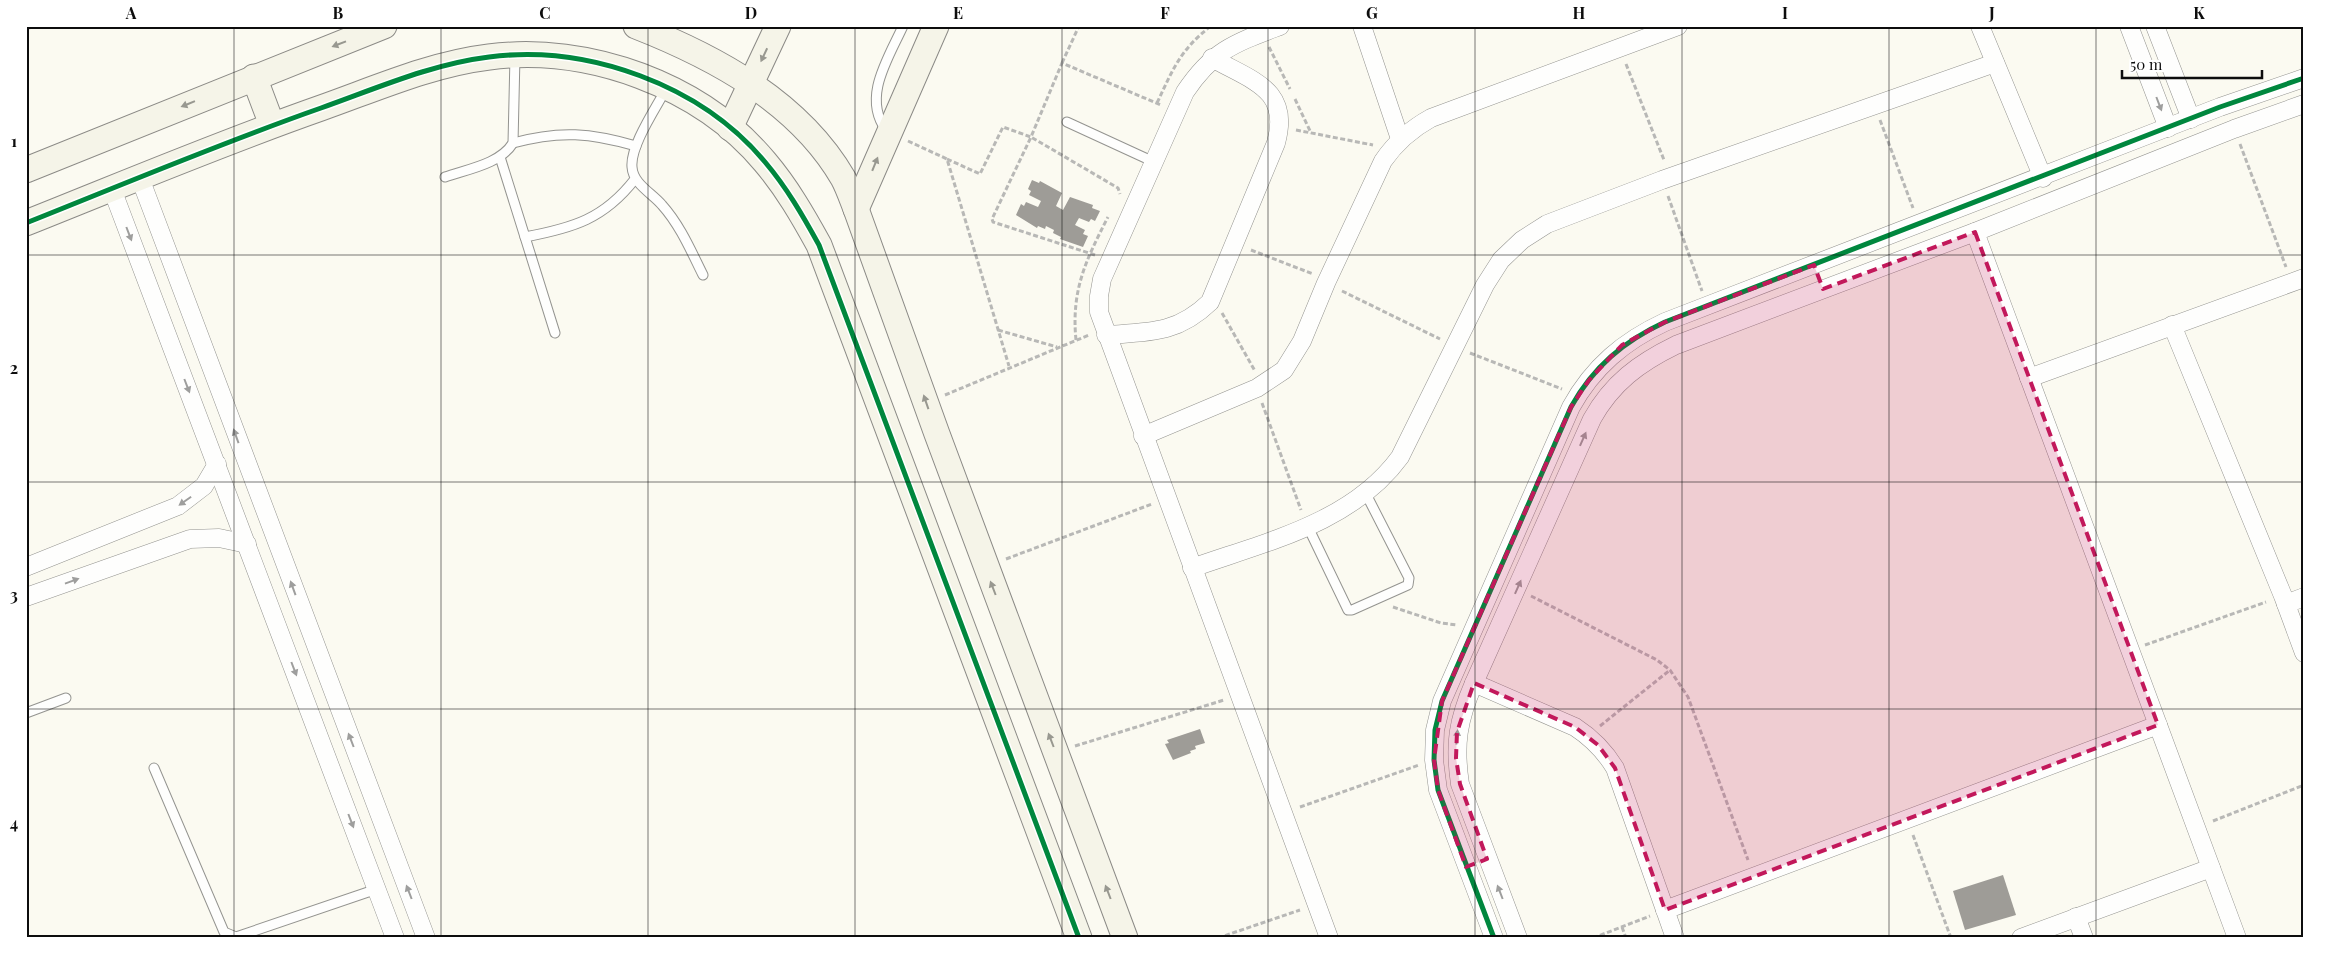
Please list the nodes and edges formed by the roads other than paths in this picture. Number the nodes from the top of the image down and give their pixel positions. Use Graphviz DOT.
graph roads {
  1 [pos="384,26"];
  2 [pos="636,26"];
  3 [pos="778,26"];
  4 [pos="903,26"];
  5 [pos="936,26"];
  6 [pos="1280,26"];
  7 [pos="1362,26"];
  8 [pos="1678,26"];
  9 [pos="1980,26"];
  10 [pos="2129,26"];
  11 [pos="2155,26"];
  12 [pos="515,55"];
  13 [pos="1212,58"];
  14 [pos="1995,63"];
  15 [pos="254,77"];
  16 [pos="2304,78"];
  17 [pos="750,84"];
  18 [pos="667,88"];
  19 [pos="2251,96"];
  20 [pos="2304,104"];
  21 [pos="2191,119"];
  22 [pos="2261,120"];
  23 [pos="1067,122"];
  24 [pos="272,125"];
  25 [pos="730,128"];
  26 [pos="2168,128"];
  27 [pos="888,132"];
  28 [pos="514,143"];
  29 [pos="1396,144"];
  30 [pos="636,146"];
  31 [pos="500,157"];
  32 [pos="1154,162"];
  33 [pos="26,170"];
  34 [pos="445,177"];
  35 [pos="140,178"];
  36 [pos="635,178"];
  37 [pos="2042,178"];
  38 [pos="112,189"];
  39 [pos="856,209"];
  40 [pos="26,223"];
  41 [pos="1975,232"];
  42 [pos="525,237"];
  43 [pos="1814,265"];
  44 [pos="703,275"];
  45 [pos="2298,280"];
  46 [pos="1824,289"];
  47 [pos="2172,325"];
  48 [pos="1105,332"];
  49 [pos="555,333"];
  50 [pos="2029,378"];
  51 [pos="937,434"];
  52 [pos="1143,436"];
  53 [pos="897,449"];
  54 [pos="217,464"];
  55 [pos="1366,494"];
  56 [pos="1532,496"];
  57 [pos="1553,507"];
  58 [pos="1308,527"];
  59 [pos="247,544"];
  60 [pos="26,567"];
  61 [pos="1192,568"];
  62 [pos="26,597"];
  63 [pos="2304,597"];
  64 [pos="2285,600"];
  65 [pos="306,624"];
  66 [pos="281,634"];
  67 [pos="2304,652"];
  68 [pos="1474,683"];
  69 [pos="66,698"];
  70 [pos="26,712"];
  71 [pos="2158,725"];
  72 [pos="154,768"];
  73 [pos="1487,859"];
  74 [pos="1466,867"];
  75 [pos="2211,868"];
  76 [pos="376,890"];
  77 [pos="1665,910"];
  78 [pos="2076,917"];
  79 [pos="395,938"];
  80 [pos="426,938"];
  81 [pos="1079,938"];
  82 [pos="1125,938"];
  83 [pos="1328,938"];
  84 [pos="1494,938"];
  85 [pos="1518,938"];
  86 [pos="1675,938"];
  87 [pos="2021,938"];
  88 [pos="2084,938"];
  89 [pos="2236,938"];
  1 -- 15 [label="street, one-way"];
  2 -- 17 [label="street"];
  3 -- 17 [label="street, one-way"];
  4 -- 27 [label="lane"];
  5 -- 27 [label="street"];
  6 -- 13 [label="street"];
  7 -- 29 [label="street"];
  8 -- 29 [label="street"];
  9 -- 14 [label="street"];
  10 -- 26 [label="street, one-way"];
  11 -- 21 [label="street"];
  12 -- 18 [label="street"];
  12 -- 24 [label="street"];
  12 -- 28 [label="lane"];
  13 -- 32 [label="street"];
  13 -- 48 [label="street"];
  14 -- 37 [label="street"];
  14 -- 55 [label="street"];
  15 -- 24 [label="street"];
  15 -- 33 [label="street, one-way"];
  16 -- 19 [label="street"];
  17 -- 25 [label="street"];
  17 -- 39 [label="street"];
  18 -- 25 [label="street"];
  18 -- 30 [label="lane"];
  19 -- 21 [label="street"];
  19 -- 22 [label="street"];
  20 -- 22 [label="street"];
  21 -- 26 [label="street"];
  22 -- 41 [label="street"];
  23 -- 32 [label="lane"];
  24 -- 35 [label="street"];
  25 -- 53 [label="street"];
  26 -- 37 [label="street"];
  39 -- 27 [label="street, one-way"];
  28 -- 30 [label="lane"];
  28 -- 31 [label="lane"];
  29 -- 52 [label="street"];
  30 -- 36 [label="lane"];
  31 -- 34 [label="lane"];
  31 -- 42 [label="lane"];
  32 -- 48 [label="street"];
  35 -- 38 [label="street"];
  65 -- 35 [label="street, one-way"];
  36 -- 42 [label="lane"];
  36 -- 44 [label="lane"];
  37 -- 43 [label="street"];
  38 -- 40 [label="street"];
  38 -- 54 [label="street, one-way"];
  51 -- 39 [label="street, one-way"];
  41 -- 46 [label="street"];
  41 -- 50 [label="street"];
  42 -- 49 [label="lane"];
  43 -- 46 [label="street"];
  43 -- 56 [label="street"];
  45 -- 47 [label="street"];
  57 -- 46 [label="street, one-way"];
  47 -- 50 [label="street"];
  47 -- 64 [label="street"];
  48 -- 52 [label="street"];
  50 -- 71 [label="street"];
  51 -- 53 [label="street"];
  82 -- 51 [label="street, one-way"];
  52 -- 61 [label="street"];
  53 -- 81 [label="street"];
  54 -- 59 [label="street"];
  54 -- 60 [label="street, one-way"];
  55 -- 58 [label="street"];
  55 -- 58 [label="lane"];
  56 -- 57 [label="street"];
  56 -- 74 [label="street"];
  68 -- 57 [label="street, one-way"];
  58 -- 61 [label="street"];
  62 -- 59 [label="street, one-way"];
  59 -- 66 [label="street"];
  61 -- 83 [label="street"];
  63 -- 64 [label="street"];
  64 -- 67 [label="street"];
  65 -- 66 [label="street"];
  80 -- 65 [label="street, one-way"];
  66 -- 76 [label="street, one-way"];
  73 -- 68 [label="street, one-way"];
  68 -- 77 [label="street"];
  69 -- 70 [label="lane"];
  71 -- 75 [label="street"];
  71 -- 77 [label="street"];
  72 -- 76 [label="lane"];
  73 -- 74 [label="street"];
  85 -- 73 [label="street, one-way"];
  74 -- 84 [label="street"];
  75 -- 78 [label="street"];
  75 -- 89 [label="street"];
  76 -- 79 [label="street"];
  77 -- 86 [label="street"];
  78 -- 87 [label="street"];
  78 -- 88 [label="street"];
}
